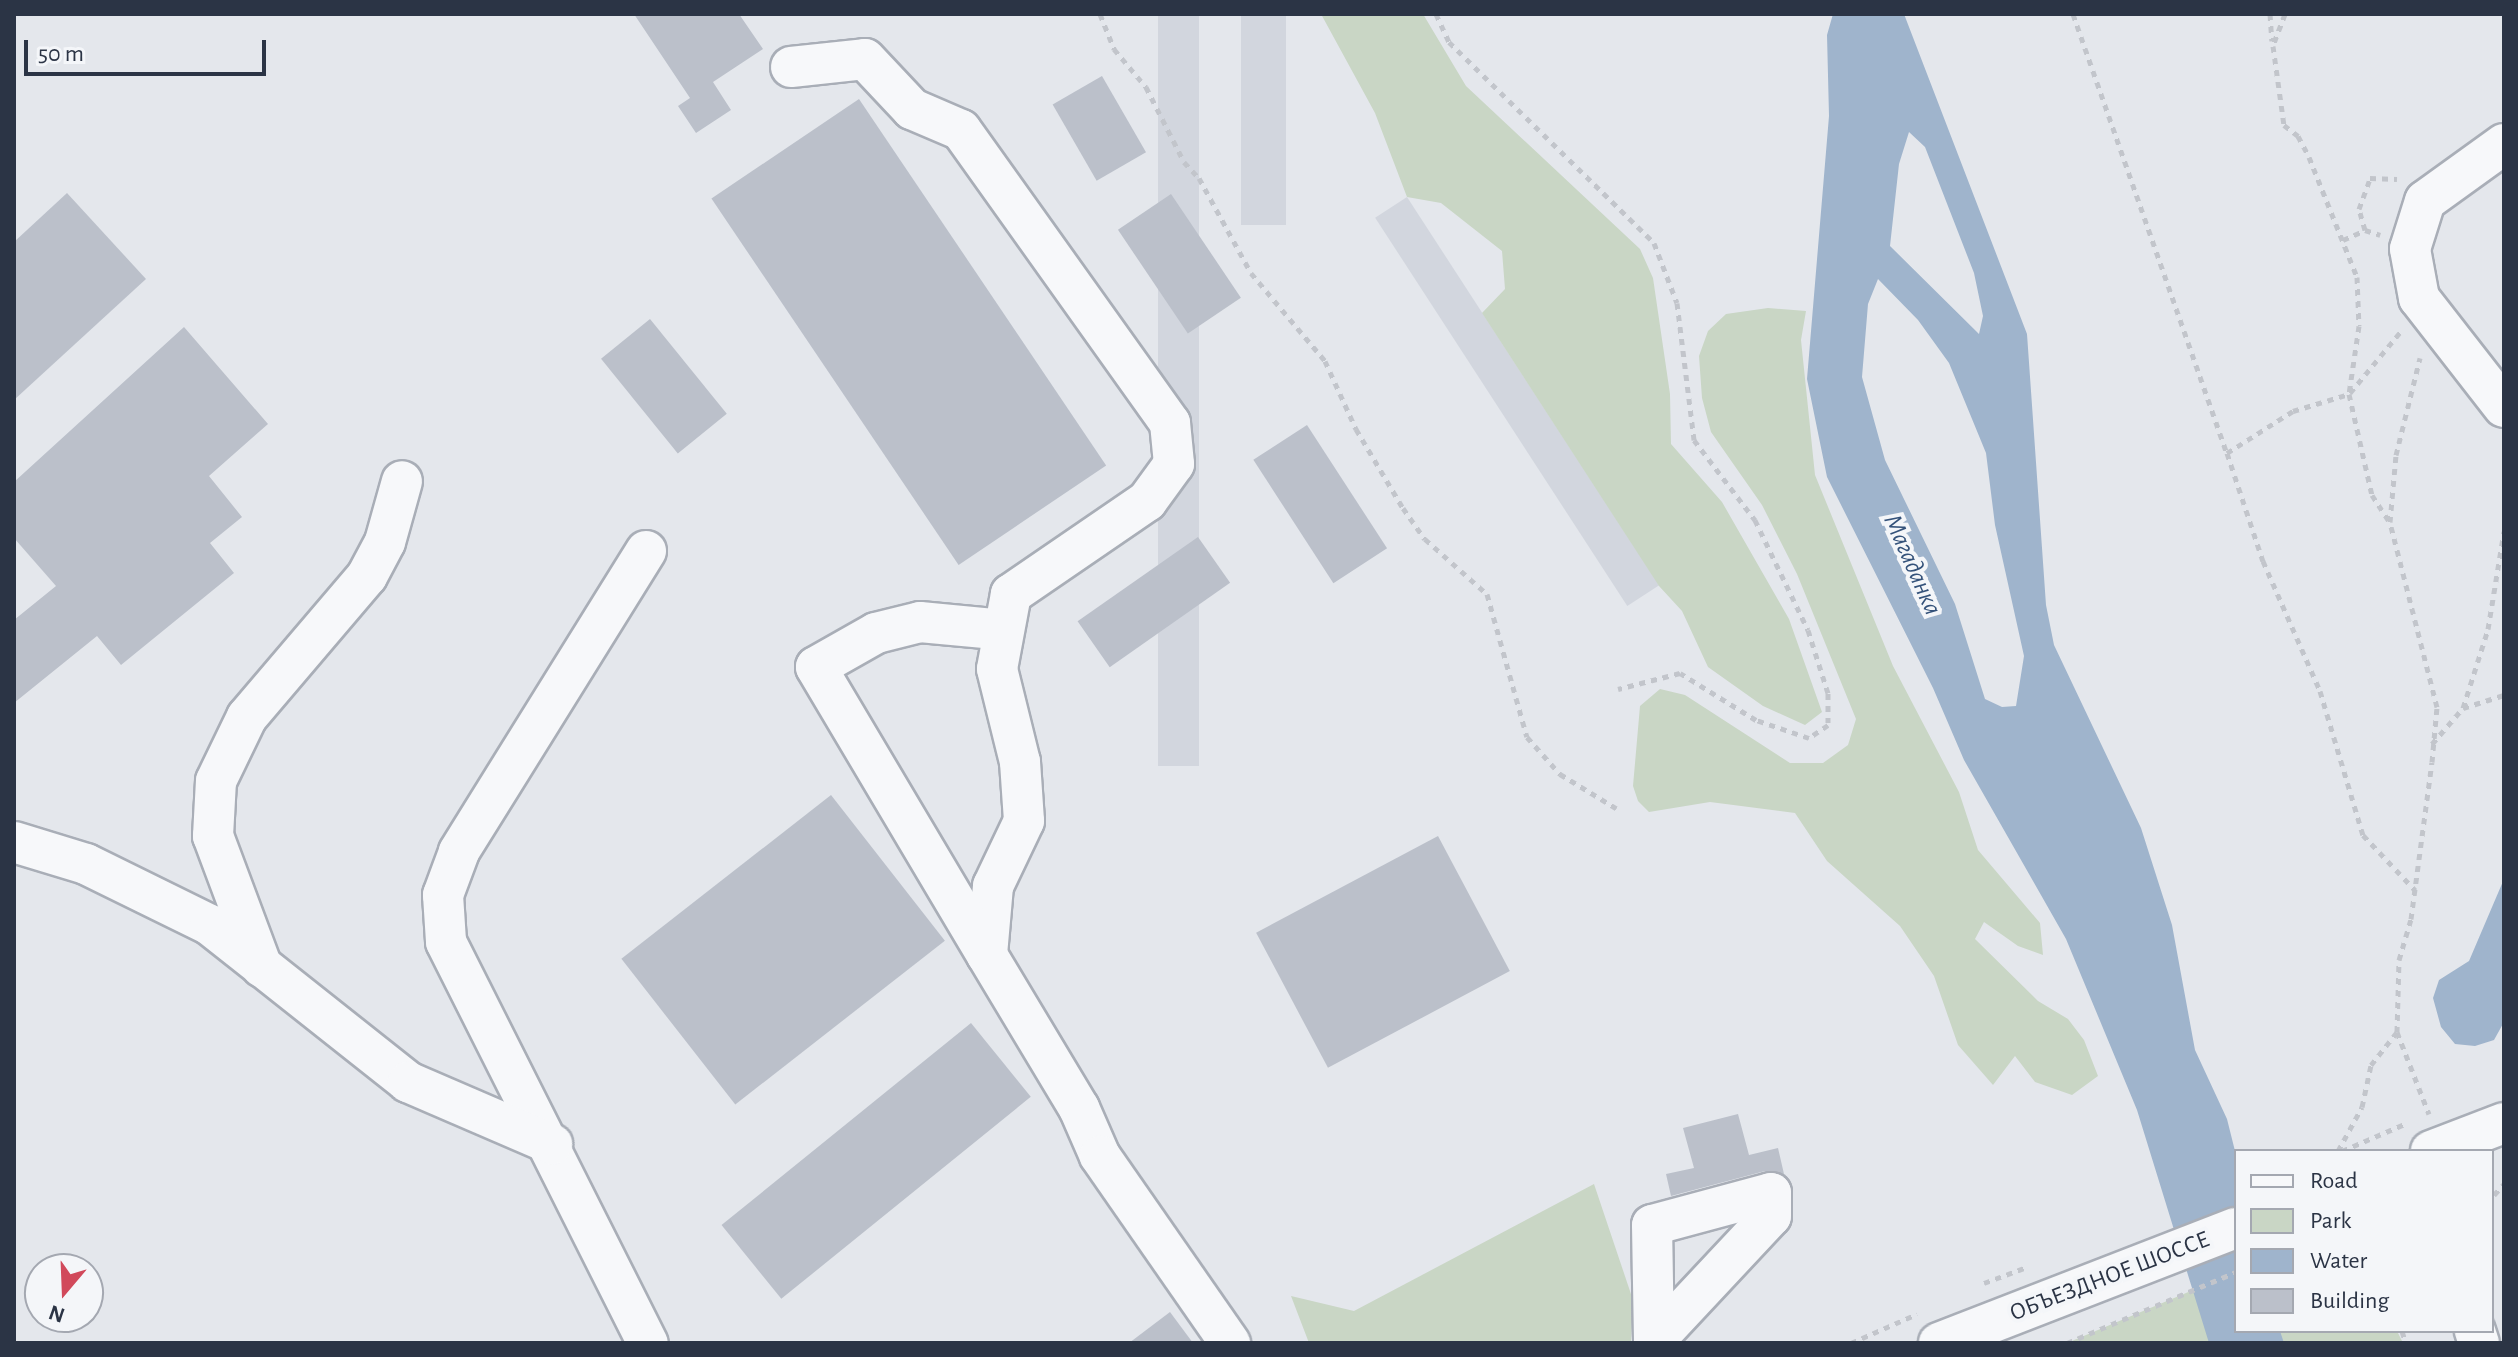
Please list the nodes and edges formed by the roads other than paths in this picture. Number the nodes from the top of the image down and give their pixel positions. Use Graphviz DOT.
graph roads {
  1 [pos="791,67"];
  2 [pos="2504,144"];
  3 [pos="2504,407"];
  4 [pos="402,481"];
  5 [pos="646,551"];
  6 [pos="1004,630"];
  7 [pos="14,842"];
  8 [pos="987,955"];
  9 [pos="262,967"];
  10 [pos="2504,1123"];
  11 [pos="2430,1133"];
  12 [pos="552,1144"];
  13 [pos="2234,1229"];
  14 [pos="648,1343"];
  15 [pos="1230,1343"];
  16 [pos="1939,1343"];
  1 -- 6 [label="street"];
  2 -- 3 [label="street"];
  4 -- 9 [label="street"];
  5 -- 12 [label="street"];
  6 -- 8 [label="street"];
  6 -- 8 [label="street"];
  7 -- 9 [label="street"];
  8 -- 15 [label="street"];
  9 -- 12 [label="street"];
  10 -- 11 [label="street"];
  12 -- 14 [label="street"];
  13 -- 16 [label="street, ОБЪЕЗДНОЕ ШОССЕ"];
}
